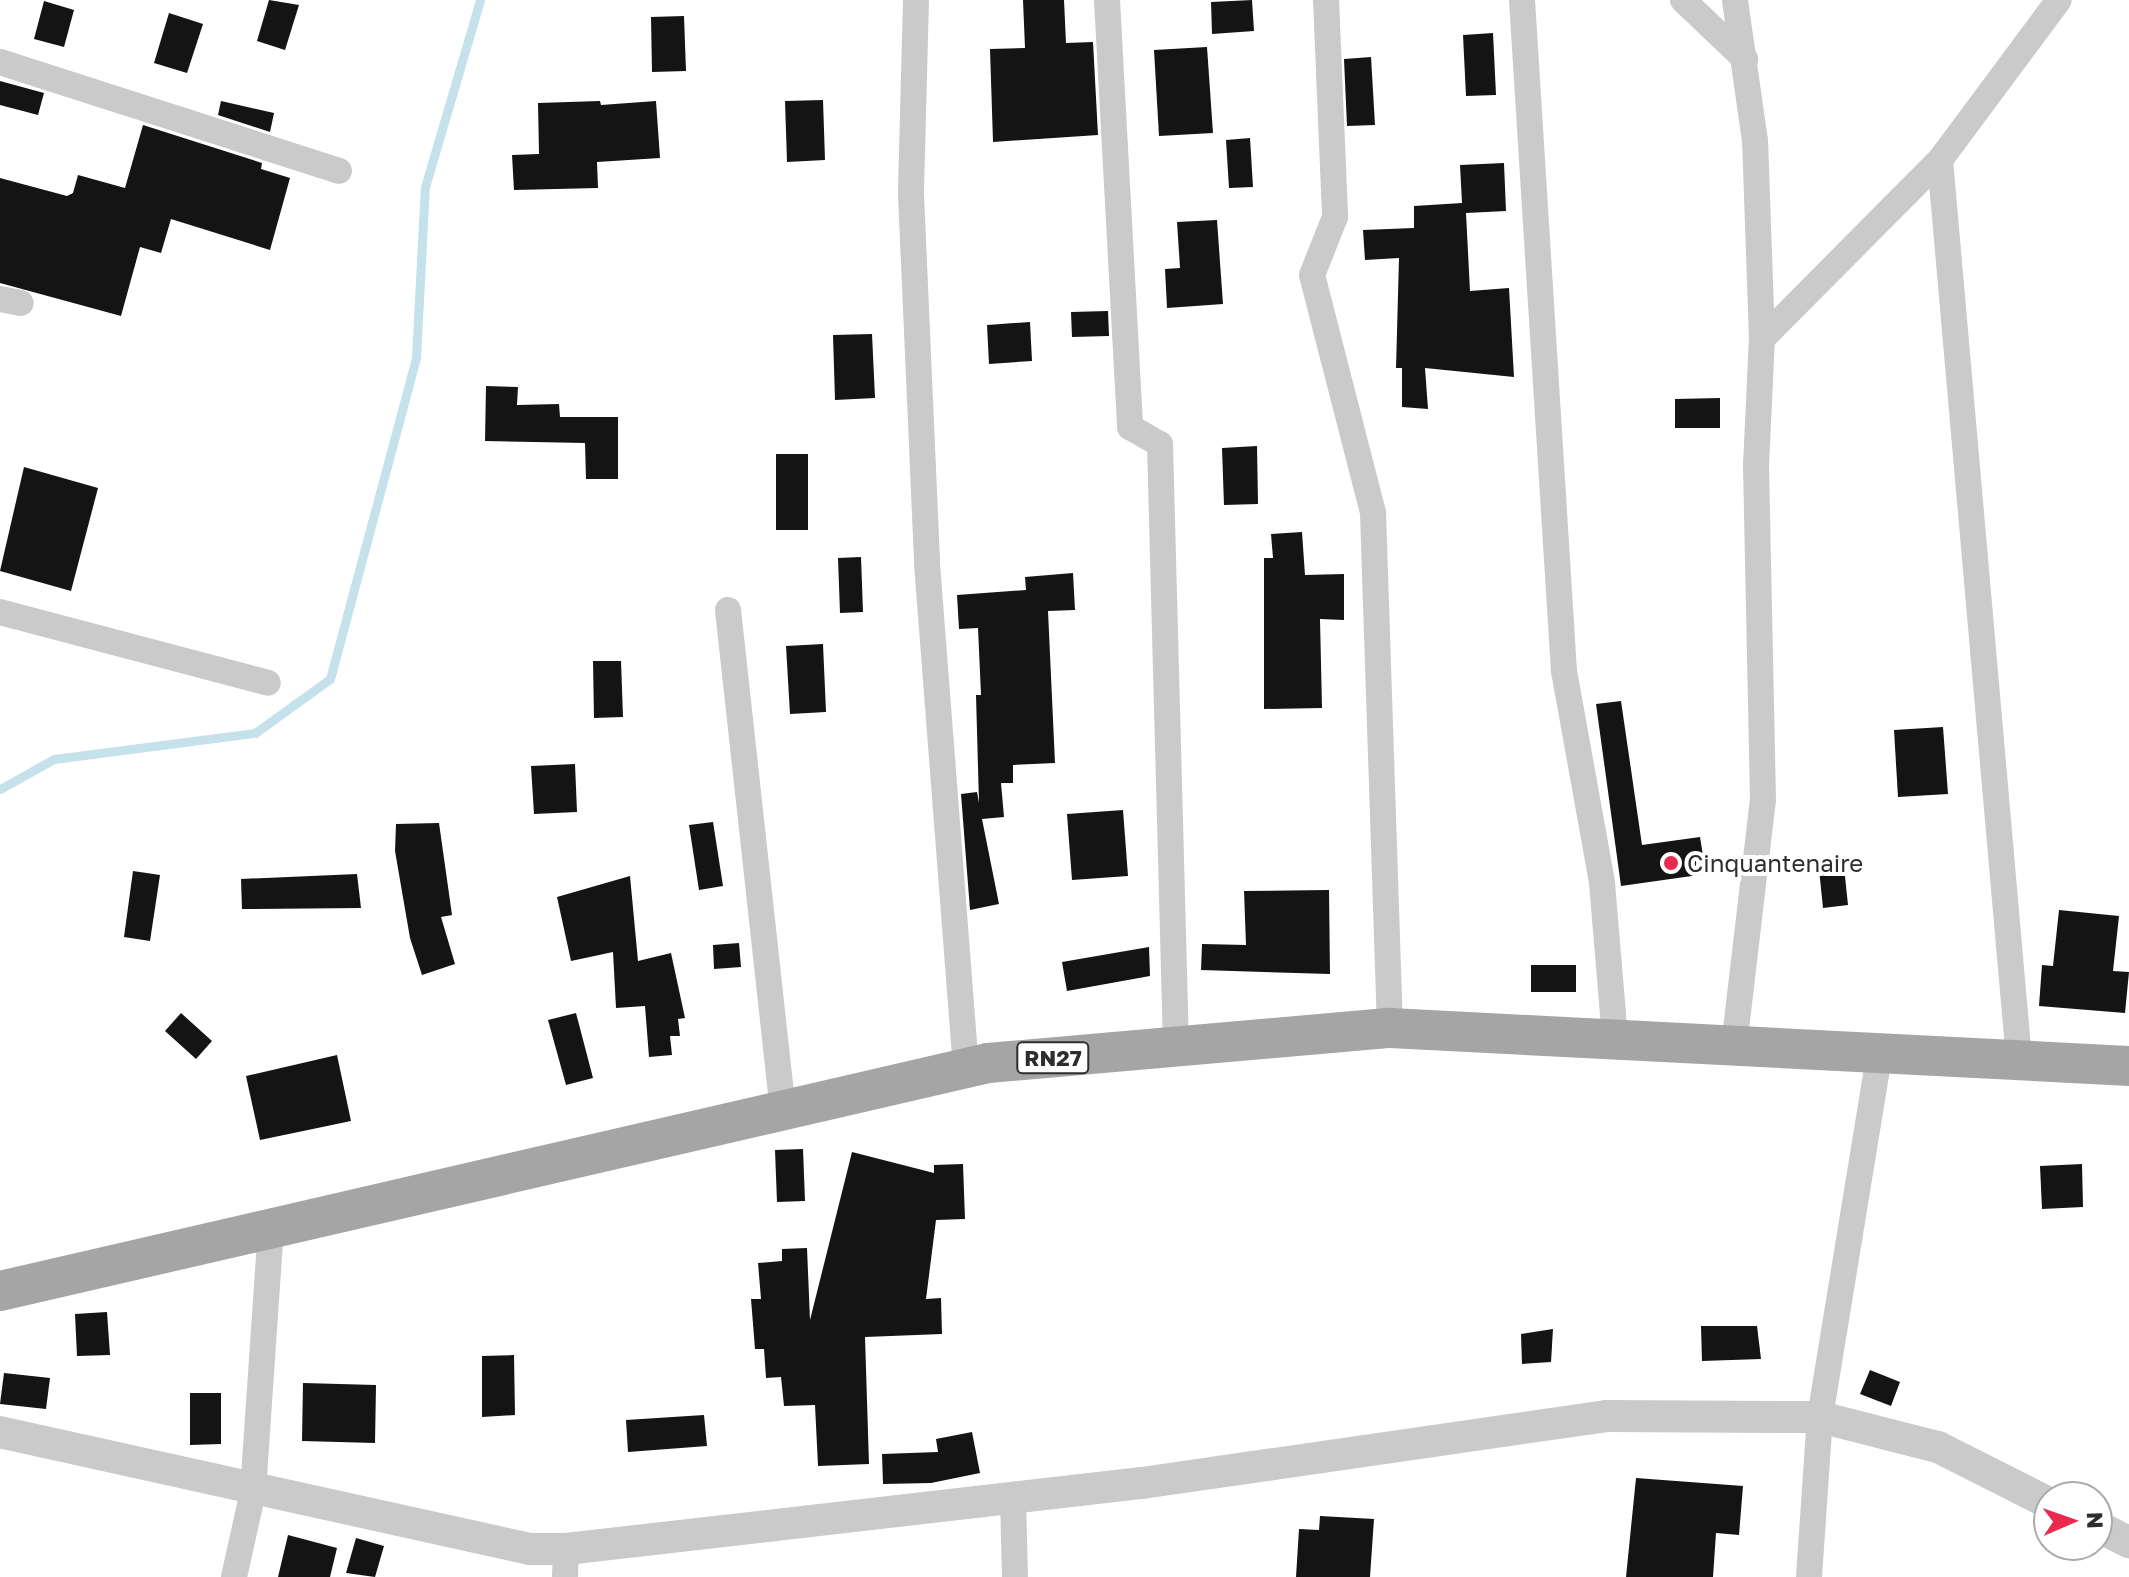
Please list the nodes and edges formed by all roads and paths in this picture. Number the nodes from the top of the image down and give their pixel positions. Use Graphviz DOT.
graph roads {
  1 [pos="916,0"];
  2 [pos="1107,0"];
  3 [pos="1326,0"];
  4 [pos="1522,0"];
  5 [pos="1683,0"];
  6 [pos="1735,0"];
  7 [pos="2059,0"];
  8 [pos="1745,59"];
  9 [pos="0,62"];
  10 [pos="1940,160"];
  11 [pos="339,171"];
  12 [pos="1762,339"];
  13 [pos="728,610"];
  14 [pos="0,612"];
  15 [pos="268,683"];
  16 [pos="1390,1028"];
  17 [pos="1615,1039"];
  18 [pos="1734,1046"];
  19 [pos="1176,1047"];
  20 [pos="1880,1052"];
  21 [pos="2019,1060"];
  22 [pos="2129,1066"];
  23 [pos="966,1068"];
  24 [pos="783,1111"];
  25 [pos="271,1228"];
  26 [pos="0,1291"];
  27 [pos="1820,1417"];
  28 [pos="0,1432"];
  29 [pos="253,1491"];
  30 [pos="2033,1495"];
  31 [pos="1013,1497"];
  32 [pos="566,1563"];
  33 [pos="234,1577"];
  34 [pos="1015,1577"];
  35 [pos="1809,1577"];
  1 -- 23 [label="street"];
  2 -- 19 [label="street"];
  3 -- 16 [label="street"];
  4 -- 17 [label="street"];
  5 -- 8 [label="street"];
  6 -- 8 [label="street"];
  7 -- 10 [label="street"];
  8 -- 12 [label="street"];
  9 -- 11 [label="street"];
  10 -- 12 [label="street"];
  10 -- 21 [label="street"];
  12 -- 18 [label="street"];
  13 -- 24 [label="street"];
  14 -- 15 [label="street"];
  16 -- 17 [label="main road, RN27"];
  16 -- 19 [label="main road, RN27"];
  17 -- 18 [label="main road, RN27"];
  18 -- 20 [label="main road, RN27"];
  19 -- 23 [label="main road, RN27"];
  20 -- 21 [label="main road, RN27"];
  20 -- 27 [label="street"];
  21 -- 22 [label="main road, RN27"];
  23 -- 24 [label="main road, RN27"];
  24 -- 25 [label="main road, RN27"];
  25 -- 26 [label="main road, RN27"];
  25 -- 29 [label="street"];
  27 -- 30 [label="street"];
  27 -- 31 [label="street"];
  27 -- 35 [label="street"];
  28 -- 29 [label="street"];
  29 -- 32 [label="street"];
  29 -- 33 [label="street"];
  31 -- 32 [label="street"];
  31 -- 34 [label="street"];
}
